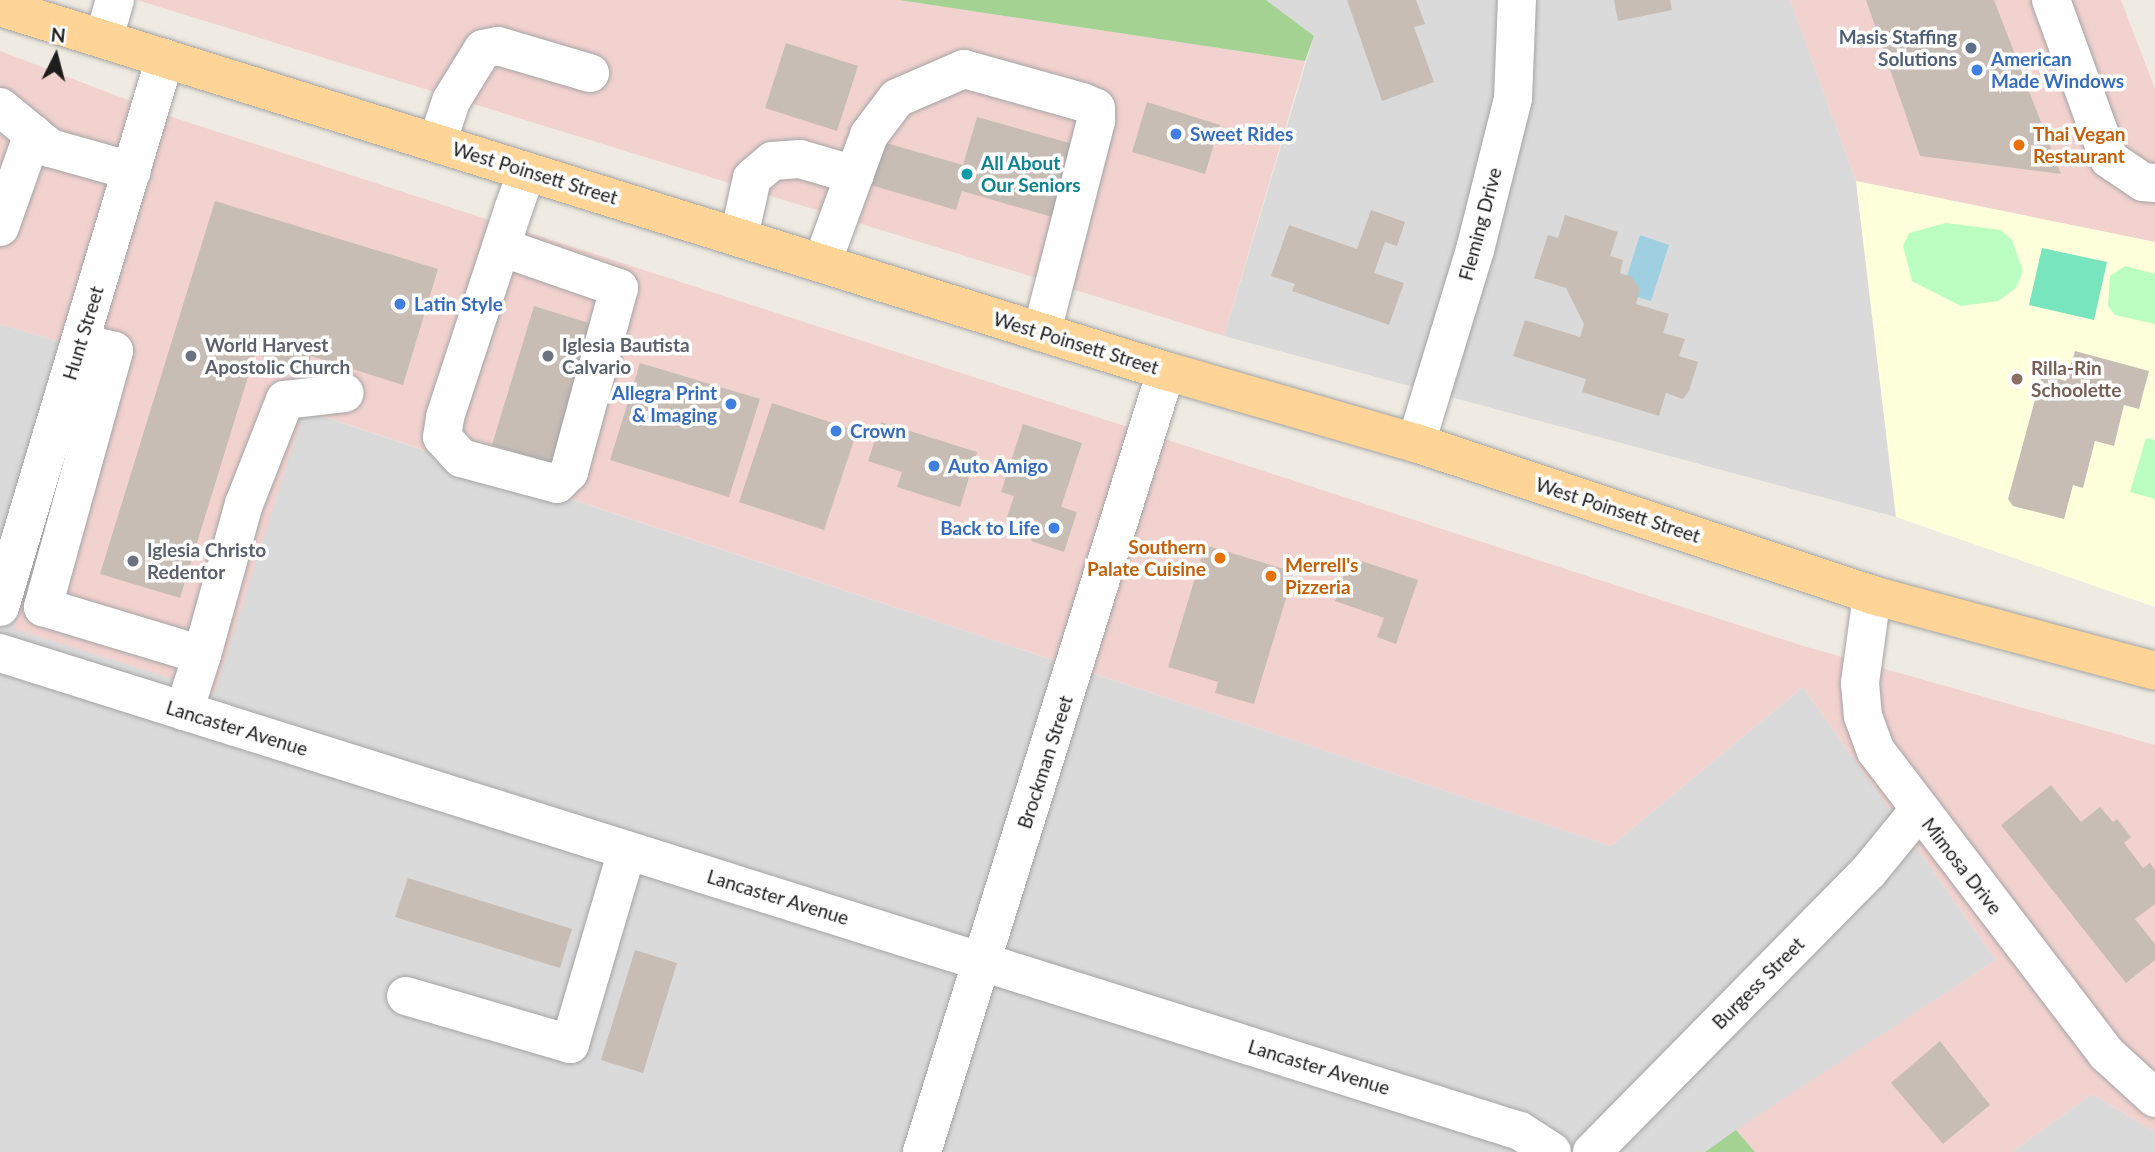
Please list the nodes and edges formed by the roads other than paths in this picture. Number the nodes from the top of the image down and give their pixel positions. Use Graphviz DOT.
graph roads {
  1 [pos="115,0"];
  2 [pos="1517,0"];
  3 [pos="2051,0"];
  4 [pos="0,7"];
  5 [pos="104,38"];
  6 [pos="165,58"];
  7 [pos="590,73"];
  8 [pos="0,107"];
  9 [pos="33,134"];
  10 [pos="437,142"];
  11 [pos="132,171"];
  12 [pos="527,171"];
  13 [pos="855,175"];
  14 [pos="2155,183"];
  15 [pos="0,227"];
  16 [pos="739,237"];
  17 [pos="501,247"];
  18 [pos="822,263"];
  19 [pos="1042,332"];
  20 [pos="80,343"];
  21 [pos="1166,372"];
  22 [pos="345,393"];
  23 [pos="1416,443"];
  24 [pos="1872,595"];
  25 [pos="0,607"];
  26 [pos="0,653"];
  27 [pos="202,655"];
  28 [pos="2155,671"];
  29 [pos="184,711"];
  30 [pos="1919,810"];
  31 [pos="627,850"];
  32 [pos="983,962"];
  33 [pos="406,996"];
  34 [pos="2155,1098"];
  35 [pos="922,1152"];
  36 [pos="1552,1152"];
  37 [pos="1592,1152"];
  1 -- 5 [label="street"];
  2 -- 23 [label="street, Fleming Drive"];
  3 -- 14 [label="street"];
  4 -- 5 [label="main road, West Poinsett Street"];
  5 -- 6 [label="main road, West Poinsett Street"];
  6 -- 10 [label="main road, West Poinsett Street"];
  6 -- 11 [label="street, Hunt Street"];
  7 -- 10 [label="street"];
  8 -- 9 [label="street"];
  9 -- 11 [label="street"];
  9 -- 15 [label="street"];
  10 -- 12 [label="main road, West Poinsett Street"];
  11 -- 20 [label="street, Hunt Street"];
  12 -- 16 [label="main road, West Poinsett Street"];
  12 -- 17 [label="street"];
  13 -- 16 [label="street"];
  13 -- 18 [label="street"];
  13 -- 19 [label="street"];
  16 -- 18 [label="main road, West Poinsett Street"];
  17 -- 17 [label="street"];
  18 -- 19 [label="main road, West Poinsett Street"];
  19 -- 21 [label="main road, West Poinsett Street"];
  20 -- 25 [label="street, Hunt Street"];
  20 -- 27 [label="street"];
  21 -- 23 [label="main road, West Poinsett Street"];
  21 -- 32 [label="street, Brockman Street"];
  22 -- 27 [label="street"];
  23 -- 24 [label="main road, West Poinsett Street"];
  24 -- 28 [label="main road, West Poinsett Street"];
  24 -- 30 [label="street, Mimosa Drive"];
  26 -- 29 [label="street, Lancaster Avenue"];
  27 -- 29 [label="street"];
  29 -- 31 [label="street, Lancaster Avenue"];
  30 -- 34 [label="street, Mimosa Drive"];
  30 -- 37 [label="street, Burgess Street"];
  31 -- 32 [label="street, Lancaster Avenue"];
  31 -- 33 [label="street"];
  32 -- 35 [label="street, Brockman Street"];
  32 -- 36 [label="street, Lancaster Avenue"];
}
